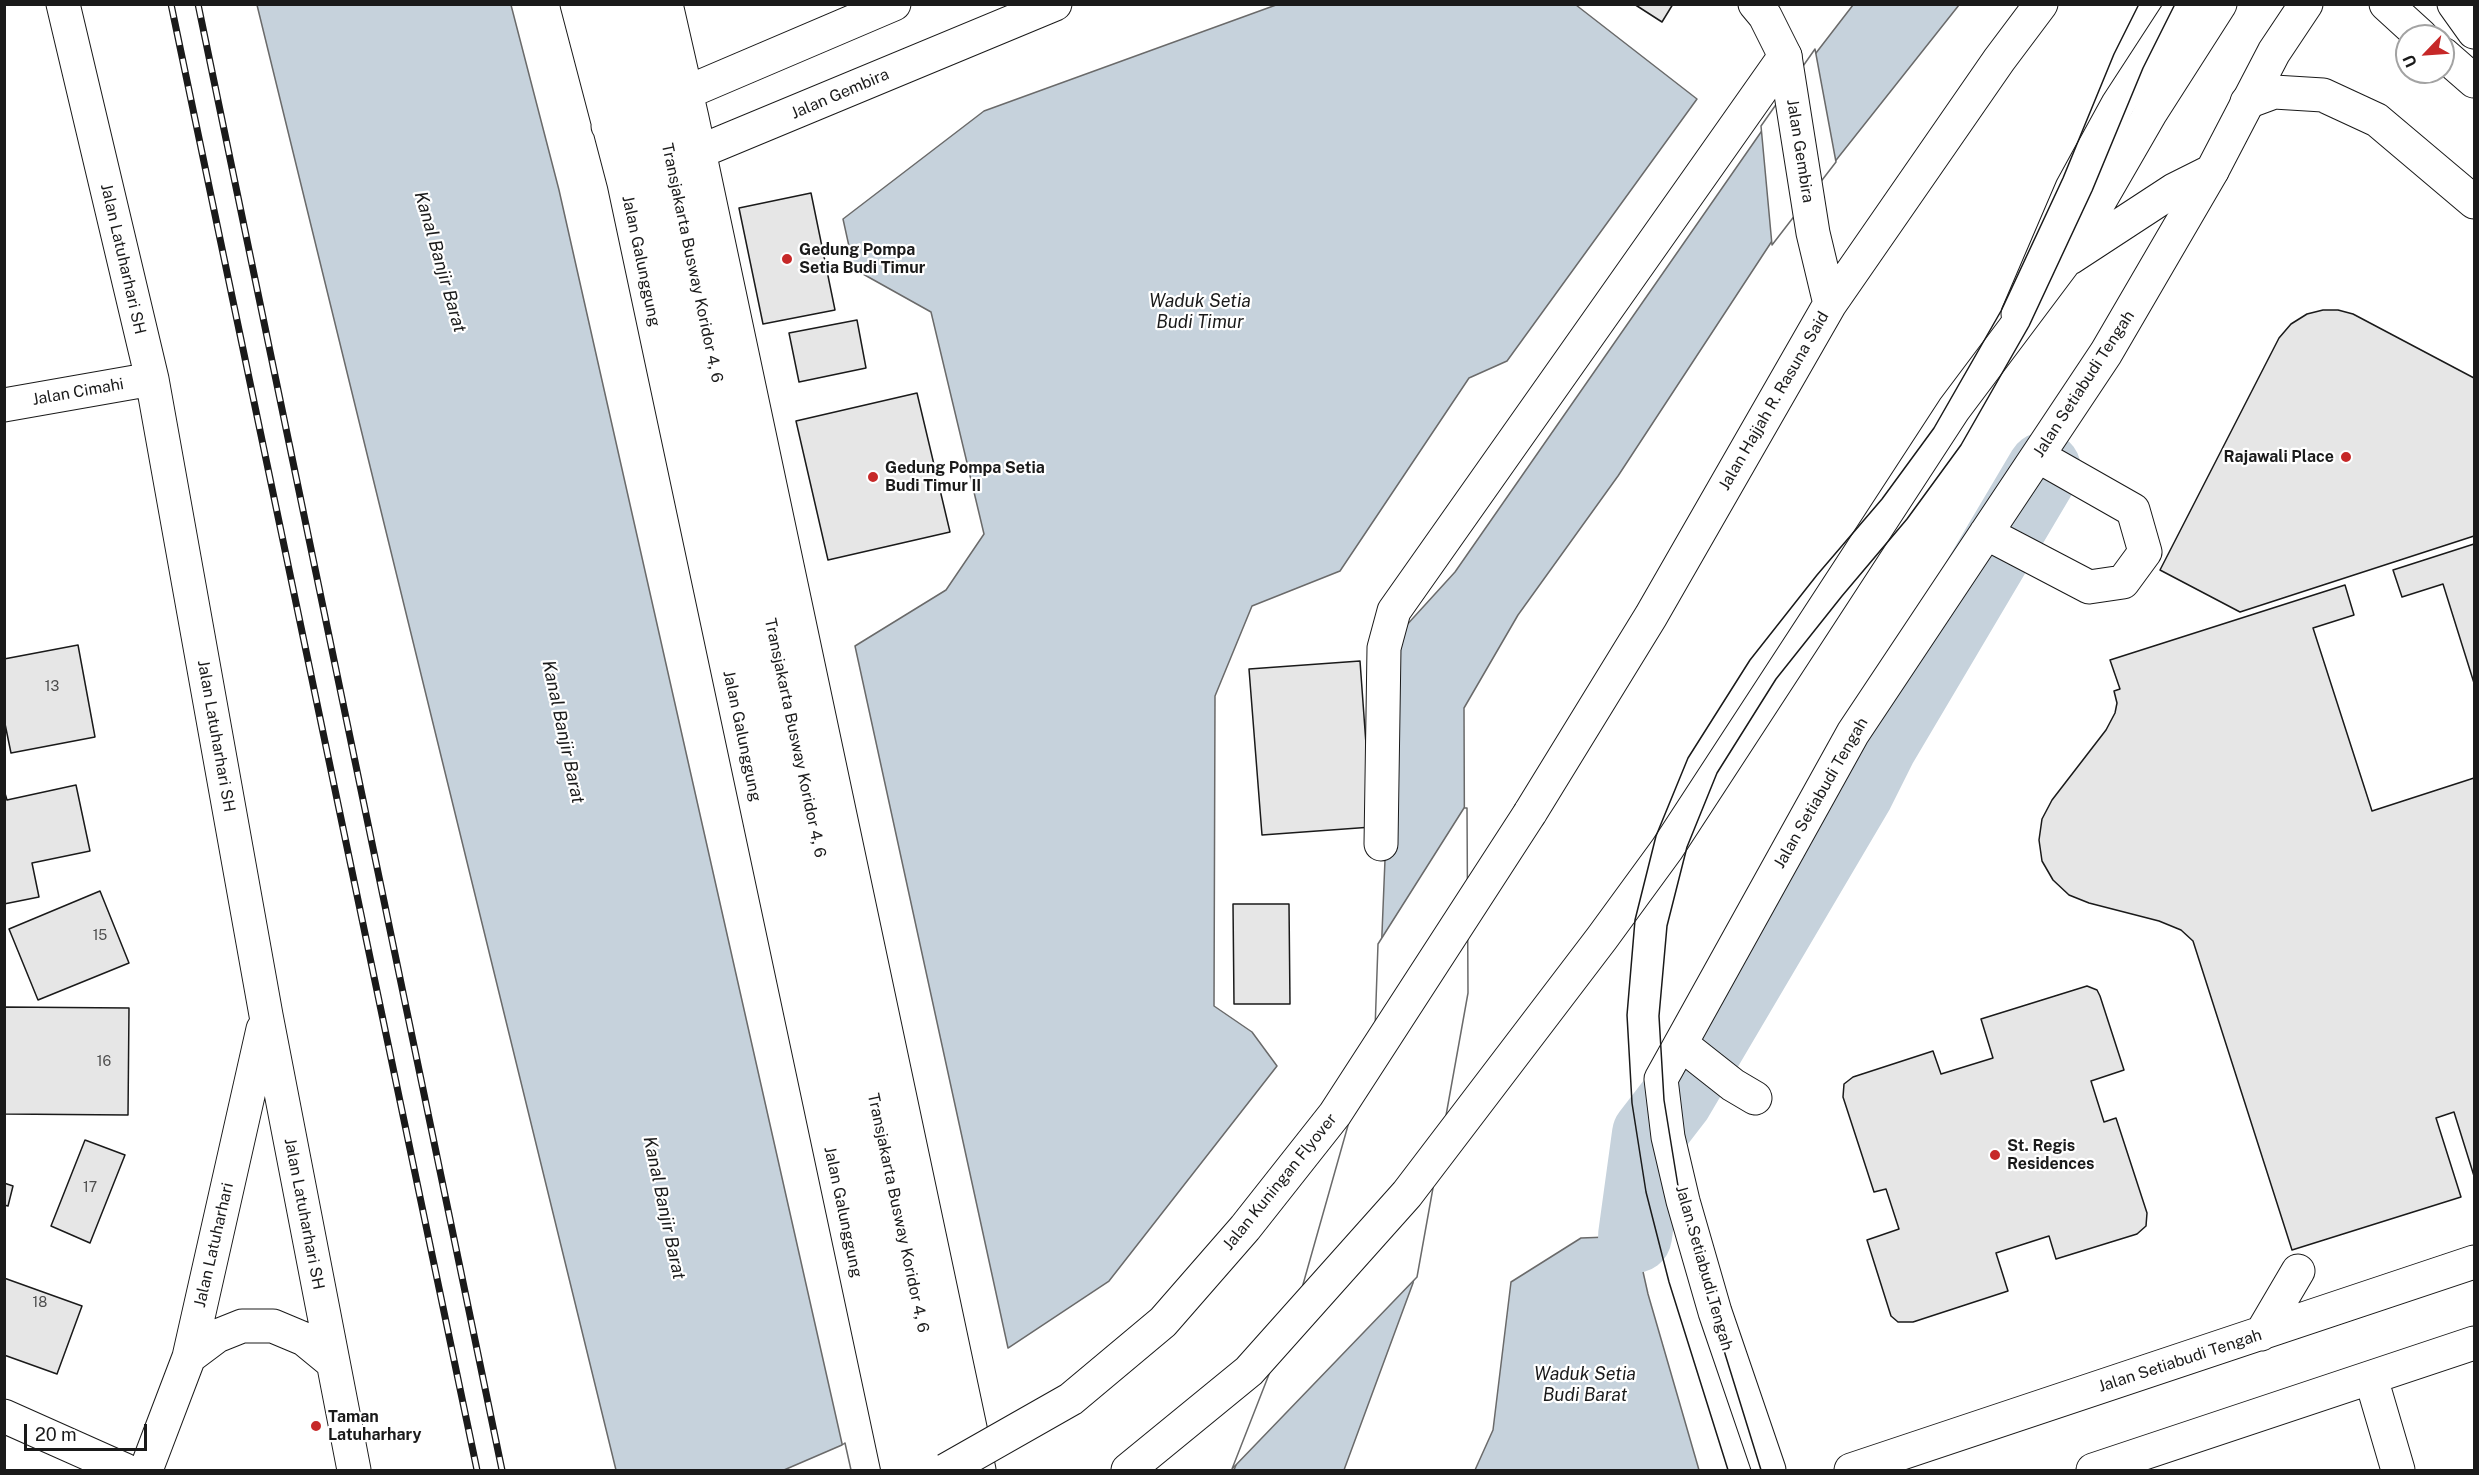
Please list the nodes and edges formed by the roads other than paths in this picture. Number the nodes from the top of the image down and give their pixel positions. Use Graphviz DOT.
graph roads {
  1 [pos="63,4"];
  2 [pos="577,4"];
  3 [pos="608,4"];
  4 [pos="637,4"];
  5 [pos="666,4"];
  6 [pos="894,4"];
  7 [pos="1055,4"];
  8 [pos="1755,4"];
  9 [pos="2041,4"];
  10 [pos="2183,4"];
  11 [pos="2220,4"];
  12 [pos="2306,4"];
  13 [pos="2386,4"];
  14 [pos="2454,4"];
  15 [pos="2408,24"];
  16 [pos="2475,32"];
  17 [pos="2455,64"];
  18 [pos="1787,68"];
  19 [pos="2475,81"];
  20 [pos="2247,102"];
  21 [pos="651,140"];
  22 [pos="2212,171"];
  23 [pos="2475,202"];
  24 [pos="2065,261"];
  25 [pos="1830,304"];
  26 [pos="2008,337"];
  27 [pos="152,379"];
  28 [pos="4,405"];
  29 [pos="2038,456"];
  30 [pos="1986,533"];
  31 [pos="1530,813"];
  32 [pos="1381,844"];
  33 [pos="266,1015"];
  34 [pos="1686,1048"];
  35 [pos="1755,1098"];
  36 [pos="2475,1262"];
  37 [pos="2298,1271"];
  38 [pos="2261,1334"];
  39 [pos="2475,1343"];
  40 [pos="189,1357"];
  41 [pos="332,1362"];
  42 [pos="2371,1378"];
  43 [pos="4,1416"];
  44 [pos="124,1470"];
  45 [pos="146,1470"];
  46 [pos="354,1470"];
  47 [pos="898,1470"];
  48 [pos="923,1470"];
  49 [pos="946,1470"];
  50 [pos="954,1470"];
  51 [pos="979,1470"];
  52 [pos="1128,1470"];
  53 [pos="1769,1470"];
  54 [pos="1851,1470"];
  55 [pos="2093,1470"];
  56 [pos="2398,1470"];
  1 -- 27 [label="main road, Jalan Latuharhari SH"];
  2 -- 21 [label="main road, Jalan Galunggung"];
  3 -- 21 [label="main road"];
  4 -- 21 [label="main road, Transjakarta Busway Koridor 4, 6"];
  5 -- 21 [label="main road, Jalan Galunggung"];
  6 -- 21 [label="main road"];
  7 -- 21 [label="main road, Jalan Gembira"];
  8 -- 18 [label="main road, Jalan Gembira"];
  9 -- 25 [label="main road, Jalan Hajjah R. Rasuna Said"];
  10 -- 26 [label="main road"];
  11 -- 24 [label="main road"];
  12 -- 20 [label="main road"];
  13 -- 15 [label="main road"];
  14 -- 16 [label="main road"];
  17 -- 19 [label="main road"];
  18 -- 25 [label="main road, Jalan Gembira"];
  18 -- 32 [label="main road"];
  20 -- 22 [label="main road"];
  20 -- 23 [label="main road"];
  21 -- 47 [label="main road, Jalan Galunggung"];
  21 -- 48 [label="main road, Transjakarta Busway Koridor 4, 6"];
  21 -- 50 [label="main road, Transjakarta Busway Koridor 4, 6"];
  21 -- 51 [label="main road, Jalan Galunggung"];
  22 -- 24 [label="main road"];
  22 -- 29 [label="main road, Jalan Setiabudi Tengah"];
  24 -- 26 [label="main road"];
  25 -- 31 [label="main road, Jalan Hajjah R. Rasuna Said"];
  26 -- 52 [label="main road"];
  27 -- 28 [label="main road, Jalan Cimahi"];
  27 -- 33 [label="main road, Jalan Latuharhari SH"];
  29 -- 30 [label="main road, Jalan Setiabudi Tengah"];
  29 -- 30 [label="main road"];
  30 -- 34 [label="main road, Jalan Setiabudi Tengah"];
  31 -- 49 [label="main road, Jalan Kuningan Flyover, bridge"];
  33 -- 40 [label="main road, Jalan Latuharhari"];
  33 -- 41 [label="main road, Jalan Latuharhari SH"];
  34 -- 35 [label="main road"];
  34 -- 53 [label="main road, Jalan Setiabudi Tengah"];
  36 -- 38 [label="main road, Jalan Setiabudi Tengah"];
  37 -- 38 [label="main road"];
  38 -- 54 [label="main road, Jalan Setiabudi Tengah"];
  39 -- 42 [label="main road"];
  40 -- 41 [label="main road"];
  40 -- 45 [label="main road, Jalan Latuharhari"];
  41 -- 46 [label="main road, Jalan Latuharhari SH"];
  42 -- 55 [label="main road"];
  42 -- 56 [label="main road"];
  43 -- 44 [label="main road"];
}
